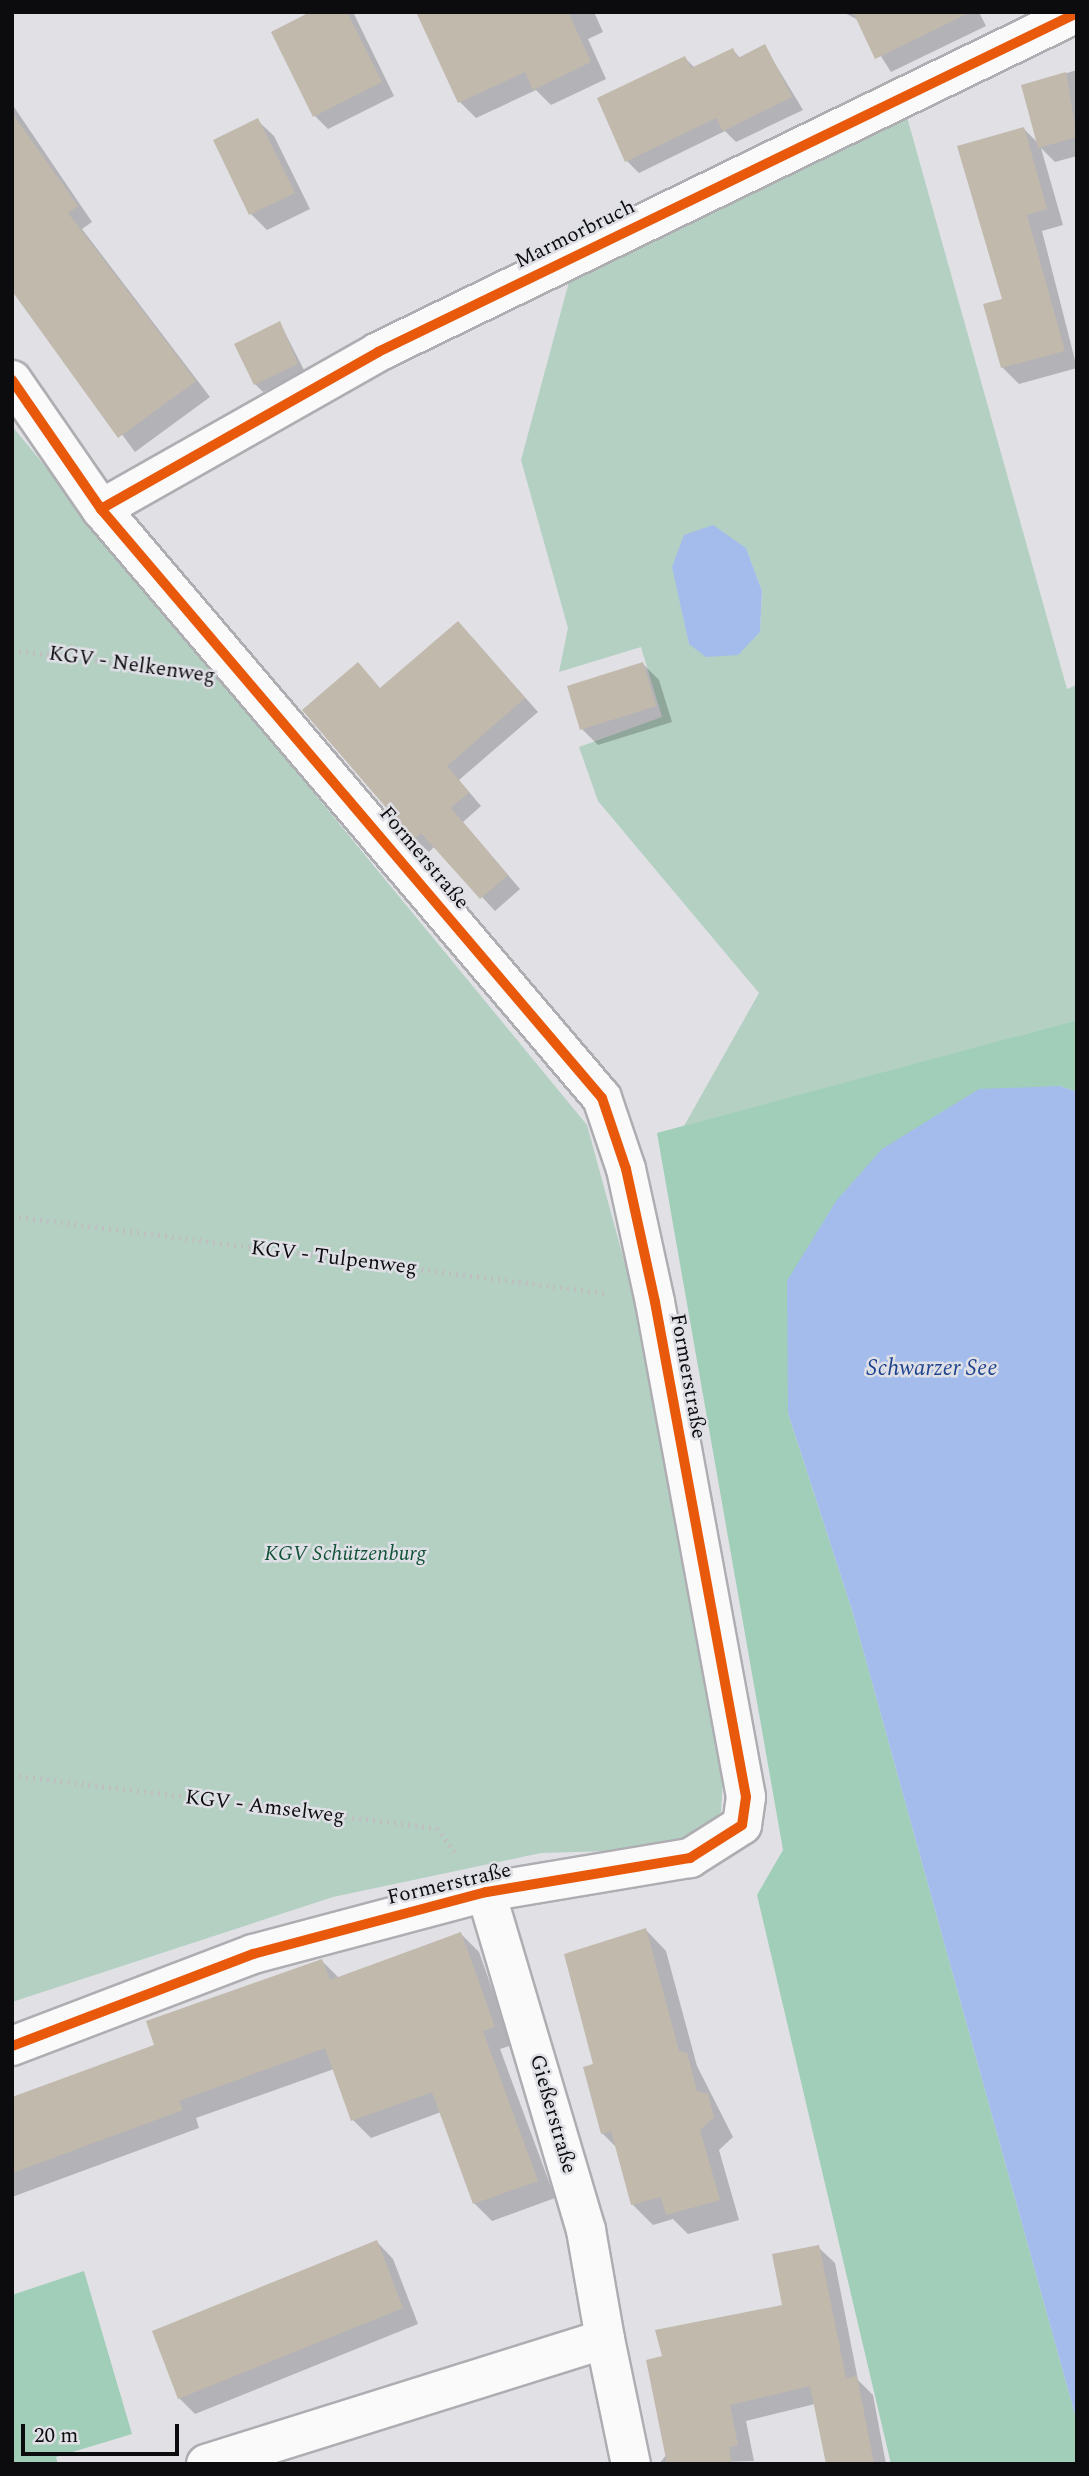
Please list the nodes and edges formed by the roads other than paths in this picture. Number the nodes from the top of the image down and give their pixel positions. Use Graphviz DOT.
graph roads {
  1 [pos="1077,13"];
  2 [pos="12,380"];
  3 [pos="101,509"];
  4 [pos="486,1892"];
  5 [pos="12,2046"];
  6 [pos="605,2339"];
  7 [pos="206,2464"];
  8 [pos="631,2464"];
  1 -- 3 [label="street, Marmorbruch"];
  2 -- 3 [label="street, Formerstraße"];
  3 -- 4 [label="street, Formerstraße"];
  4 -- 5 [label="street, Formerstraße"];
  4 -- 6 [label="street, Gießerstraße"];
  6 -- 7 [label="street"];
  6 -- 8 [label="street, Gießerstraße"];
}
